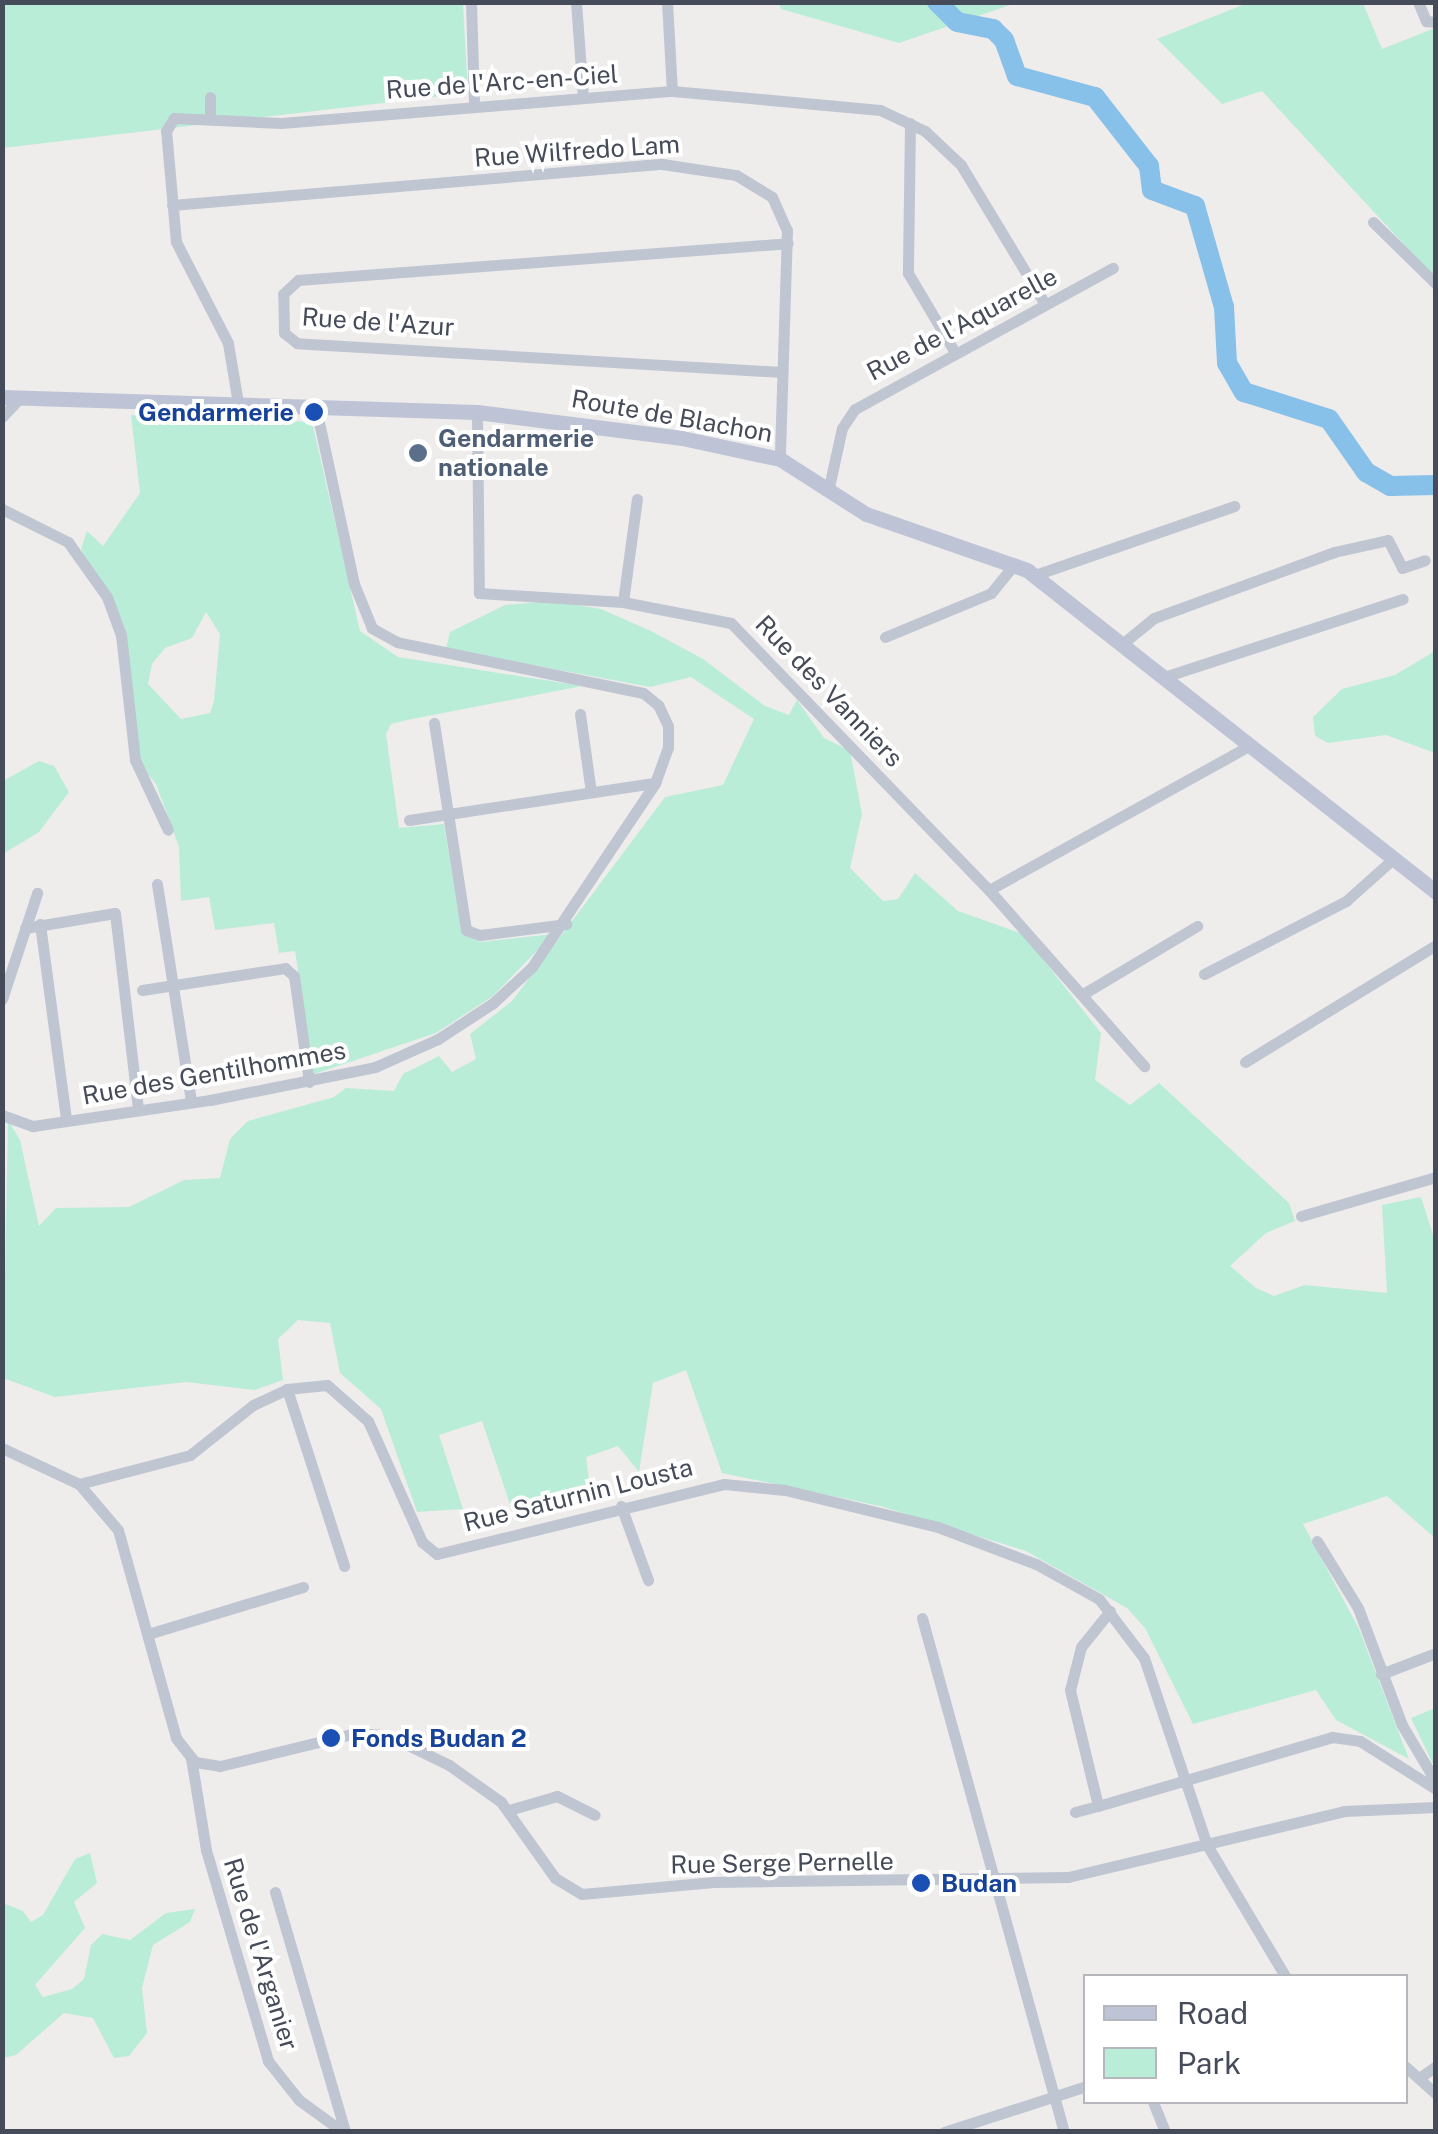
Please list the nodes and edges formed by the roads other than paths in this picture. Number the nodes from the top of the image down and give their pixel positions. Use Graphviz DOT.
graph roads {
  1 [pos="470,2"];
  2 [pos="576,2"];
  3 [pos="667,2"];
  4 [pos="1418,2"];
  5 [pos="1436,22"];
  6 [pos="672,91"];
  7 [pos="210,96"];
  8 [pos="583,98"];
  9 [pos="474,106"];
  10 [pos="210,119"];
  11 [pos="910,123"];
  12 [pos="172,205"];
  13 [pos="1373,222"];
  14 [pos="788,244"];
  15 [pos="1113,268"];
  16 [pos="1436,284"];
  17 [pos="1045,304"];
  18 [pos="953,350"];
  19 [pos="782,372"];
  20 [pos="2,397"];
  21 [pos="20,398"];
  22 [pos="239,408"];
  23 [pos="316,408"];
  24 [pos="476,412"];
  25 [pos="2,416"];
  26 [pos="780,459"];
  27 [pos="829,487"];
  28 [pos="636,499"];
  29 [pos="1234,506"];
  30 [pos="2,509"];
  31 [pos="1425,560"];
  32 [pos="1014,563"];
  33 [pos="1035,575"];
  34 [pos="1403,599"];
  35 [pos="623,602"];
  36 [pos="885,636"];
  37 [pos="1122,644"];
  38 [pos="1164,676"];
  39 [pos="580,714"];
  40 [pos="434,724"];
  41 [pos="1251,745"];
  42 [pos="654,783"];
  43 [pos="591,792"];
  44 [pos="447,815"];
  45 [pos="409,820"];
  46 [pos="168,830"];
  47 [pos="1393,858"];
  48 [pos="158,884"];
  49 [pos="989,890"];
  50 [pos="1436,892"];
  51 [pos="36,894"];
  52 [pos="40,924"];
  53 [pos="566,924"];
  54 [pos="1197,926"];
  55 [pos="25,928"];
  56 [pos="1436,945"];
  57 [pos="1204,974"];
  58 [pos="174,986"];
  59 [pos="142,990"];
  60 [pos="1083,994"];
  61 [pos="2,998"];
  62 [pos="1245,1062"];
  63 [pos="1144,1066"];
  64 [pos="309,1082"];
  65 [pos="191,1102"];
  66 [pos="138,1110"];
  67 [pos="2,1114"];
  68 [pos="66,1120"];
  69 [pos="1436,1177"];
  70 [pos="1301,1216"];
  71 [pos="288,1389"];
  72 [pos="2,1448"];
  73 [pos="79,1484"];
  74 [pos="621,1506"];
  75 [pos="1317,1542"];
  76 [pos="344,1566"];
  77 [pos="648,1580"];
  78 [pos="304,1587"];
  79 [pos="1110,1611"];
  80 [pos="922,1618"];
  81 [pos="148,1634"];
  82 [pos="1436,1653"];
  83 [pos="1381,1674"];
  84 [pos="191,1758"];
  85 [pos="1186,1779"];
  86 [pos="1436,1786"];
  87 [pos="1098,1806"];
  88 [pos="1436,1807"];
  89 [pos="509,1810"];
  90 [pos="1075,1812"];
  91 [pos="595,1815"];
  92 [pos="1207,1845"];
  93 [pos="992,1882"];
  94 [pos="274,1892"];
  95 [pos="1284,1974"];
  96 [pos="1436,2066"];
  97 [pos="1408,2069"];
  98 [pos="1418,2078"];
  99 [pos="1083,2087"];
  100 [pos="1052,2094"];
  101 [pos="1436,2094"];
  102 [pos="1154,2104"];
  103 [pos="344,2132"];
  104 [pos="944,2132"];
  105 [pos="1064,2132"];
  106 [pos="1165,2132"];
  1 -- 9 [label="street"];
  2 -- 8 [label="street"];
  3 -- 6 [label="street"];
  4 -- 5 [label="street"];
  6 -- 8 [label="street, Rue de l'Arc-en-Ciel"];
  6 -- 11 [label="street, Rue de l'Arc-en-Ciel"];
  7 -- 10 [label="street"];
  8 -- 9 [label="street, Rue de l'Arc-en-Ciel"];
  9 -- 10 [label="street, Rue de l'Arc-en-Ciel"];
  10 -- 12 [label="street, Rue de l'Arc-en-Ciel"];
  11 -- 17 [label="street, Rue de l'Arc-en-Ciel"];
  11 -- 18 [label="street"];
  12 -- 14 [label="street, Rue Wilfredo Lam"];
  12 -- 22 [label="street, Rue de l'Arc-en-Ciel"];
  13 -- 16 [label="street"];
  14 -- 19 [label="street, Rue Wilfredo Lam"];
  14 -- 19 [label="street, Rue de l'Azur"];
  15 -- 17 [label="street, Rue de l'Aquarelle"];
  17 -- 18 [label="street, Rue de l'Aquarelle"];
  18 -- 27 [label="street, Rue de l'Aquarelle"];
  19 -- 26 [label="street, Rue Wilfredo Lam"];
  20 -- 21 [label="street, Route de Blachon"];
  21 -- 22 [label="street, Route de Blachon"];
  21 -- 25 [label="street"];
  22 -- 23 [label="street, Route de Blachon"];
  23 -- 24 [label="street, Route de Blachon"];
  23 -- 42 [label="street, Rue des Gentilhommes"];
  24 -- 26 [label="street, Route de Blachon"];
  24 -- 35 [label="street, Rue des Vanniers"];
  26 -- 27 [label="street, Route de Blachon"];
  27 -- 32 [label="street, Route de Blachon"];
  28 -- 35 [label="street"];
  29 -- 33 [label="street"];
  30 -- 46 [label="street"];
  31 -- 37 [label="street"];
  32 -- 33 [label="street, Route de Blachon"];
  32 -- 36 [label="street"];
  33 -- 37 [label="street, Route de Blachon"];
  34 -- 38 [label="street"];
  35 -- 49 [label="street, Rue des Vanniers"];
  37 -- 38 [label="street, Route de Blachon"];
  38 -- 41 [label="street, Route de Blachon"];
  39 -- 43 [label="street"];
  40 -- 44 [label="street"];
  41 -- 47 [label="street, Route de Blachon"];
  41 -- 49 [label="street"];
  42 -- 43 [label="street"];
  42 -- 53 [label="street, Rue des Gentilhommes"];
  43 -- 44 [label="street"];
  44 -- 45 [label="street"];
  44 -- 53 [label="street"];
  47 -- 50 [label="street, Route de Blachon"];
  47 -- 57 [label="street"];
  48 -- 58 [label="street"];
  49 -- 60 [label="street, Rue des Vanniers"];
  51 -- 55 [label="street"];
  52 -- 55 [label="street"];
  52 -- 66 [label="street"];
  52 -- 68 [label="street"];
  53 -- 64 [label="street, Rue des Gentilhommes"];
  54 -- 60 [label="street"];
  55 -- 61 [label="street"];
  56 -- 62 [label="street"];
  58 -- 59 [label="street"];
  58 -- 64 [label="street"];
  58 -- 65 [label="street"];
  60 -- 63 [label="street, Rue des Vanniers"];
  64 -- 65 [label="street, Rue des Gentilhommes"];
  65 -- 66 [label="street, Rue des Gentilhommes"];
  66 -- 68 [label="street, Rue des Gentilhommes"];
  67 -- 68 [label="street, Rue des Gentilhommes"];
  69 -- 70 [label="street"];
  71 -- 73 [label="street"];
  71 -- 74 [label="street, Rue Saturnin Lousta"];
  71 -- 76 [label="street"];
  72 -- 73 [label="street"];
  73 -- 81 [label="street, Rue de l'Arganier"];
  74 -- 77 [label="street"];
  74 -- 79 [label="street, Rue Saturnin Lousta"];
  75 -- 83 [label="street"];
  78 -- 81 [label="street"];
  79 -- 85 [label="street, Rue Saturnin Lousta"];
  79 -- 87 [label="street"];
  80 -- 93 [label="street"];
  81 -- 84 [label="street, Rue de l'Arganier"];
  82 -- 83 [label="street"];
  83 -- 86 [label="street"];
  84 -- 89 [label="street, Rue Serge Pernelle"];
  84 -- 103 [label="street, Rue de l'Arganier"];
  85 -- 86 [label="street"];
  85 -- 87 [label="street"];
  85 -- 92 [label="street, Rue Saturnin Lousta"];
  87 -- 90 [label="street"];
  88 -- 92 [label="street, Rue Serge Pernelle"];
  89 -- 91 [label="street"];
  89 -- 93 [label="street, Rue Serge Pernelle"];
  92 -- 93 [label="street, Rue Serge Pernelle"];
  92 -- 95 [label="street, Rue Saturnin Lousta"];
  93 -- 100 [label="street"];
  94 -- 103 [label="street"];
  96 -- 98 [label="street"];
  97 -- 98 [label="street"];
  98 -- 101 [label="street"];
  99 -- 100 [label="street"];
  100 -- 104 [label="street"];
  100 -- 105 [label="street"];
  102 -- 106 [label="street"];
}
